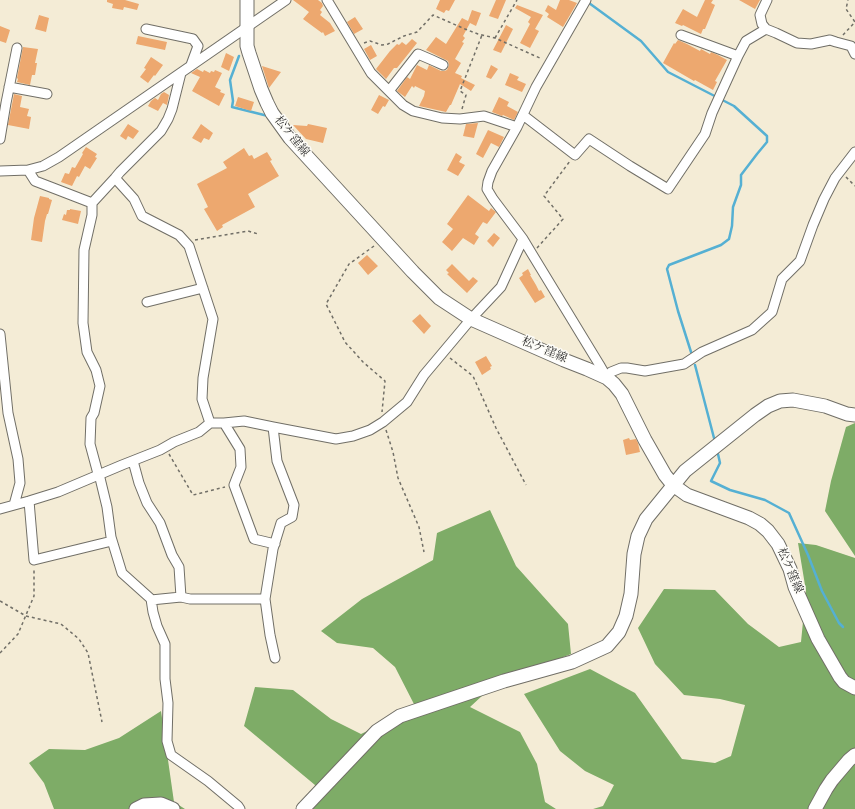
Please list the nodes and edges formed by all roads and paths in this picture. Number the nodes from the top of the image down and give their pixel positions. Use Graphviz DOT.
graph roads {
  1 [pos="247,0"];
  2 [pos="286,0"];
  3 [pos="327,0"];
  4 [pos="517,0"];
  5 [pos="767,0"];
  6 [pos="848,0"];
  7 [pos="583,1"];
  8 [pos="247,27"];
  9 [pos="146,29"];
  10 [pos="766,29"];
  11 [pos="482,35"];
  12 [pos="681,35"];
  13 [pos="496,38"];
  14 [pos="836,42"];
  15 [pos="354,46"];
  16 [pos="17,48"];
  17 [pos="855,54"];
  18 [pos="738,56"];
  19 [pos="550,62"];
  20 [pos="443,65"];
  21 [pos="191,66"];
  22 [pos="181,73"];
  23 [pos="9,87"];
  24 [pos="389,91"];
  25 [pos="47,94"];
  26 [pos="3,102"];
  27 [pos="523,115"];
  28 [pos="460,119"];
  29 [pos="517,127"];
  30 [pos="0,139"];
  31 [pos="855,152"];
  32 [pos="575,155"];
  33 [pos="28,170"];
  34 [pos="0,171"];
  35 [pos="841,171"];
  36 [pos="115,178"];
  37 [pos="855,186"];
  38 [pos="92,203"];
  39 [pos="258,234"];
  40 [pos="384,239"];
  41 [pos="523,239"];
  42 [pos="185,241"];
  43 [pos="532,254"];
  44 [pos="203,288"];
  45 [pos="147,302"];
  46 [pos="471,319"];
  47 [pos="0,334"];
  48 [pos="443,353"];
  49 [pos="607,378"];
  50 [pos="855,414"];
  51 [pos="383,422"];
  52 [pos="224,423"];
  53 [pos="210,424"];
  54 [pos="273,427"];
  55 [pos="165,448"];
  56 [pos="133,461"];
  57 [pos="100,474"];
  58 [pos="234,485"];
  59 [pos="526,485"];
  60 [pos="673,485"];
  61 [pos="29,501"];
  62 [pos="14,505"];
  63 [pos="0,509"];
  64 [pos="112,542"];
  65 [pos="275,544"];
  66 [pos="424,552"];
  67 [pos="34,560"];
  68 [pos="181,597"];
  69 [pos="266,599"];
  70 [pos="0,600"];
  71 [pos="151,600"];
  72 [pos="26,616"];
  73 [pos="0,653"];
  74 [pos="275,658"];
  75 [pos="855,688"];
  76 [pos="102,722"];
  77 [pos="855,754"];
  78 [pos="136,809"];
  79 [pos="174,809"];
  80 [pos="240,809"];
  81 [pos="303,809"];
  82 [pos="815,809"];
  1 -- 8 [label="street, 松ケ窪線"];
  2 -- 8 [label="street"];
  3 -- 15 [label="street"];
  4 -- 13 [label="path"];
  5 -- 10 [label="street"];
  6 -- 14 [label="path"];
  7 -- 19 [label="street"];
  8 -- 21 [label="street"];
  8 -- 40 [label="street, 松ケ窪線"];
  9 -- 21 [label="street"];
  10 -- 14 [label="street"];
  10 -- 18 [label="street"];
  11 -- 13 [label="path"];
  11 -- 15 [label="path"];
  11 -- 28 [label="path"];
  12 -- 18 [label="street"];
  13 -- 19 [label="path"];
  14 -- 17 [label="street"];
  15 -- 24 [label="street"];
  16 -- 23 [label="street"];
  18 -- 32 [label="street"];
  19 -- 27 [label="street"];
  20 -- 24 [label="street"];
  21 -- 22 [label="street"];
  22 -- 33 [label="street"];
  22 -- 36 [label="street"];
  23 -- 25 [label="street"];
  23 -- 26 [label="street"];
  24 -- 28 [label="street"];
  26 -- 30 [label="street"];
  27 -- 29 [label="street"];
  27 -- 32 [label="street"];
  28 -- 29 [label="street"];
  29 -- 41 [label="street"];
  31 -- 35 [label="street"];
  32 -- 43 [label="path"];
  33 -- 34 [label="street"];
  33 -- 38 [label="street"];
  35 -- 37 [label="path"];
  35 -- 49 [label="street"];
  36 -- 38 [label="street"];
  36 -- 42 [label="street"];
  38 -- 57 [label="street"];
  39 -- 42 [label="path"];
  40 -- 46 [label="street, 松ケ窪線"];
  40 -- 51 [label="path"];
  41 -- 43 [label="street"];
  41 -- 46 [label="street"];
  42 -- 44 [label="street"];
  43 -- 49 [label="street"];
  44 -- 45 [label="street"];
  44 -- 53 [label="street"];
  46 -- 48 [label="street"];
  46 -- 49 [label="street, 松ケ窪線"];
  47 -- 62 [label="street"];
  48 -- 51 [label="street"];
  48 -- 59 [label="path"];
  49 -- 60 [label="street, 松ケ窪線"];
  50 -- 60 [label="street"];
  51 -- 54 [label="street"];
  51 -- 66 [label="path"];
  52 -- 53 [label="street"];
  52 -- 54 [label="street"];
  52 -- 58 [label="street"];
  53 -- 55 [label="street"];
  54 -- 65 [label="street"];
  55 -- 56 [label="street"];
  55 -- 58 [label="path"];
  56 -- 57 [label="street"];
  56 -- 68 [label="street"];
  57 -- 61 [label="street"];
  57 -- 64 [label="street"];
  58 -- 65 [label="street"];
  60 -- 75 [label="street, 松ケ窪線"];
  60 -- 81 [label="street"];
  61 -- 62 [label="street"];
  61 -- 67 [label="street"];
  62 -- 63 [label="street"];
  64 -- 67 [label="street"];
  64 -- 71 [label="street"];
  65 -- 69 [label="street"];
  67 -- 72 [label="path"];
  68 -- 69 [label="street"];
  68 -- 71 [label="street"];
  69 -- 74 [label="street"];
  70 -- 72 [label="path"];
  71 -- 80 [label="street"];
  72 -- 73 [label="path"];
  72 -- 76 [label="path"];
  77 -- 82 [label="street"];
  78 -- 79 [label="street"];
}
